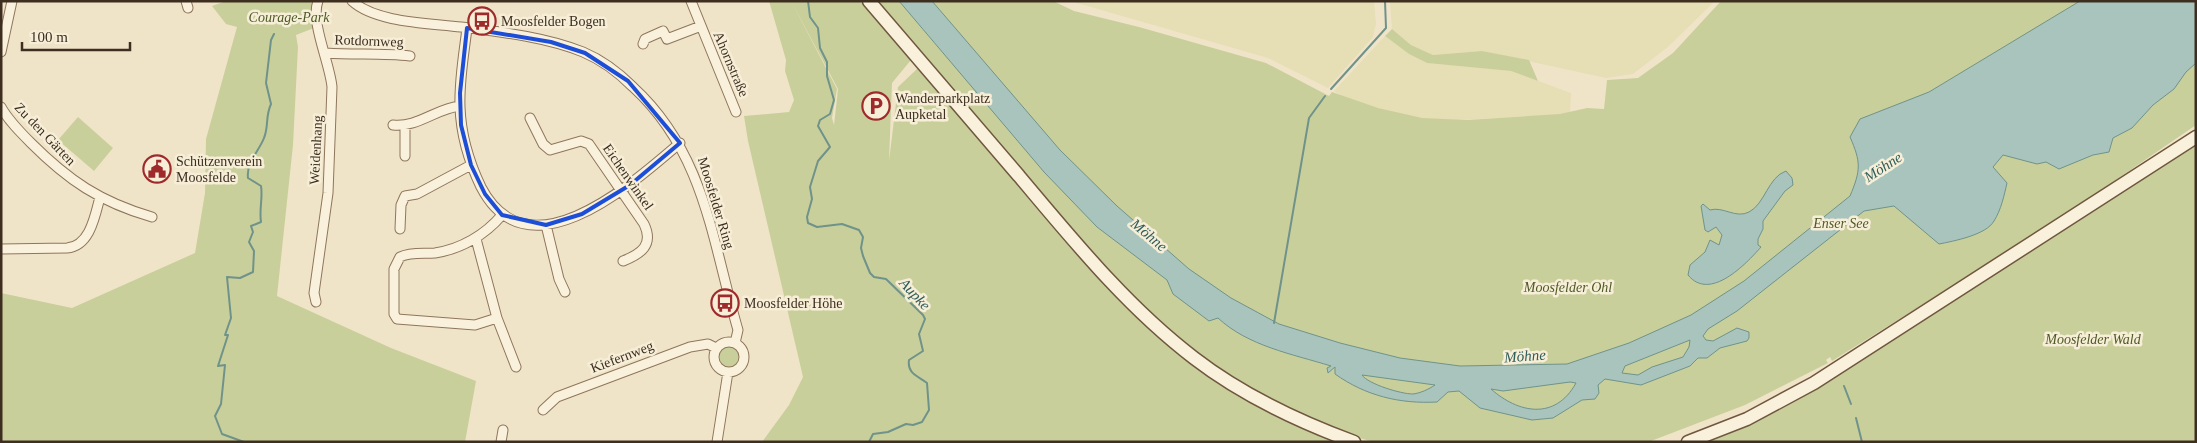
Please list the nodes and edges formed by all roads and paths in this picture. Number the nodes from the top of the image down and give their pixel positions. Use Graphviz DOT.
graph roads {
  1 [pos="12,1"];
  2 [pos="318,1"];
  3 [pos="352,1"];
  4 [pos="691,1"];
  5 [pos="869,1"];
  6 [pos="701,26"];
  7 [pos="467,28"];
  8 [pos="642,44"];
  9 [pos="1,52"];
  10 [pos="326,53"];
  11 [pos="410,56"];
  12 [pos="460,106"];
  13 [pos="1,107"];
  14 [pos="736,112"];
  15 [pos="530,118"];
  16 [pos="393,125"];
  17 [pos="405,126"];
  18 [pos="2196,137"];
  19 [pos="680,143"];
  20 [pos="405,156"];
  21 [pos="471,165"];
  22 [pos="620,191"];
  23 [pos="100,197"];
  24 [pos="502,216"];
  25 [pos="152,217"];
  26 [pos="546,224"];
  27 [pos="400,229"];
  28 [pos="476,238"];
  29 [pos="1,249"];
  30 [pos="623,262"];
  31 [pos="565,292"];
  32 [pos="316,302"];
  33 [pos="497,318"];
  34 [pos="735,343"];
  35 [pos="716,348"];
  36 [pos="516,367"];
  37 [pos="728,372"];
  38 [pos="543,410"];
  39 [pos="503,430"];
  40 [pos="501,442"];
  41 [pos="717,442"];
  42 [pos="1354,442"];
  43 [pos="1688,442"];
  1 -- 9 [label="street"];
  2 -- 10 [label="street, Weidenhang"];
  3 -- 7 [label="street, Moosfelder Ring"];
  4 -- 6 [label="street, Ahornstraße"];
  5 -- 42 [label="main road"];
  6 -- 8 [label="street, Ahornstraße"];
  6 -- 14 [label="street, Ahornstraße"];
  7 -- 12 [label="street"];
  7 -- 19 [label="street, Moosfelder Ring"];
  10 -- 11 [label="street, Rotdornweg"];
  10 -- 32 [label="street, Weidenhang"];
  12 -- 17 [label="street"];
  12 -- 21 [label="street"];
  13 -- 23 [label="street, Zu den Gärten"];
  15 -- 22 [label="street, Eichenwinkel"];
  16 -- 17 [label="street"];
  17 -- 20 [label="street"];
  18 -- 43 [label="main road"];
  19 -- 22 [label="street"];
  19 -- 34 [label="street, Moosfelder Ring"];
  21 -- 24 [label="street"];
  21 -- 27 [label="street"];
  22 -- 26 [label="street"];
  22 -- 30 [label="street, Eichenwinkel"];
  23 -- 25 [label="street, Zu den Gärten"];
  23 -- 29 [label="street"];
  24 -- 26 [label="street"];
  24 -- 28 [label="street"];
  26 -- 31 [label="street"];
  28 -- 33 [label="street"];
  28 -- 33 [label="street"];
  33 -- 36 [label="street"];
  34 -- 35 [label="street"];
  34 -- 37 [label="street, Moosfelder Ring"];
  35 -- 37 [label="street"];
  35 -- 38 [label="street, Kiefernweg"];
  37 -- 41 [label="street"];
  39 -- 40 [label="street"];
}
